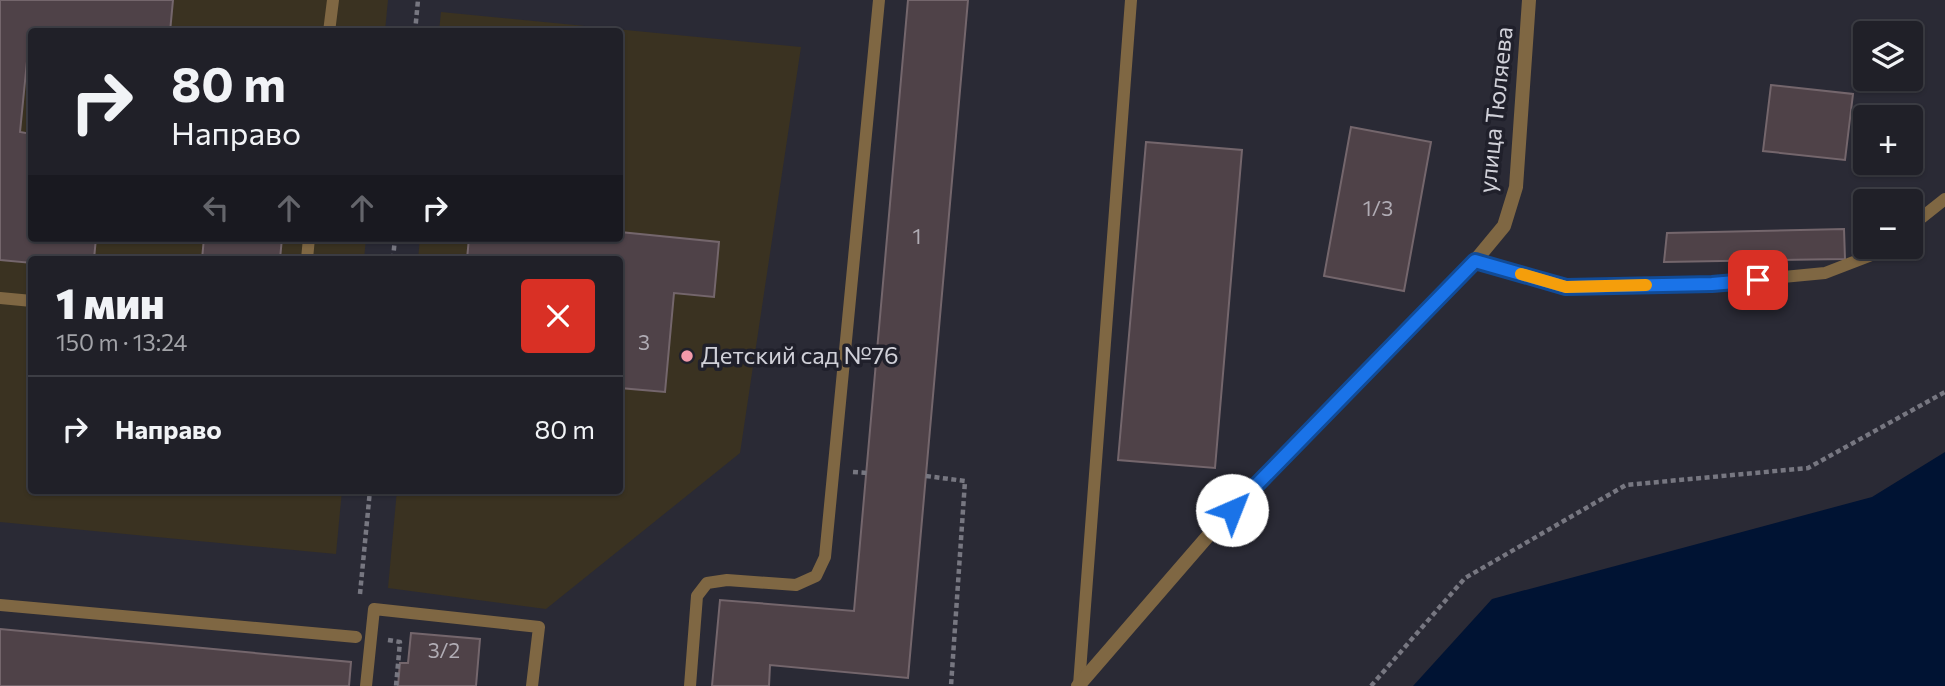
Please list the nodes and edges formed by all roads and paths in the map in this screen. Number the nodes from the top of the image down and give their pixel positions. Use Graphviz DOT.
graph roads {
  1 [pos="332,0"];
  2 [pos="418,0"];
  3 [pos="879,0"];
  4 [pos="1131,0"];
  5 [pos="1529,0"];
  6 [pos="329,28"];
  7 [pos="415,28"];
  8 [pos="1945,198"];
  9 [pos="1923,216"];
  10 [pos="1861,259"];
  11 [pos="1475,261"];
  12 [pos="0,298"];
  13 [pos="28,301"];
  14 [pos="1945,392"];
  15 [pos="926,475"];
  16 [pos="0,605"];
  17 [pos="356,637"];
  18 [pos="1078,685"];
  19 [pos="366,686"];
  20 [pos="532,686"];
  21 [pos="690,686"];
  22 [pos="951,686"];
  23 [pos="1371,686"];
  1 -- 6 [label="lane"];
  2 -- 7 [label="path"];
  3 -- 21 [label="lane"];
  4 -- 18 [label="lane"];
  5 -- 11 [label="street, улица Тюляева"];
  8 -- 9 [label="lane"];
  10 -- 11 [label="lane"];
  11 -- 18 [label="street, улица Тюляева"];
  12 -- 13 [label="lane"];
  14 -- 23 [label="path"];
  15 -- 22 [label="path"];
  16 -- 17 [label="lane"];
  19 -- 20 [label="lane"];
}
